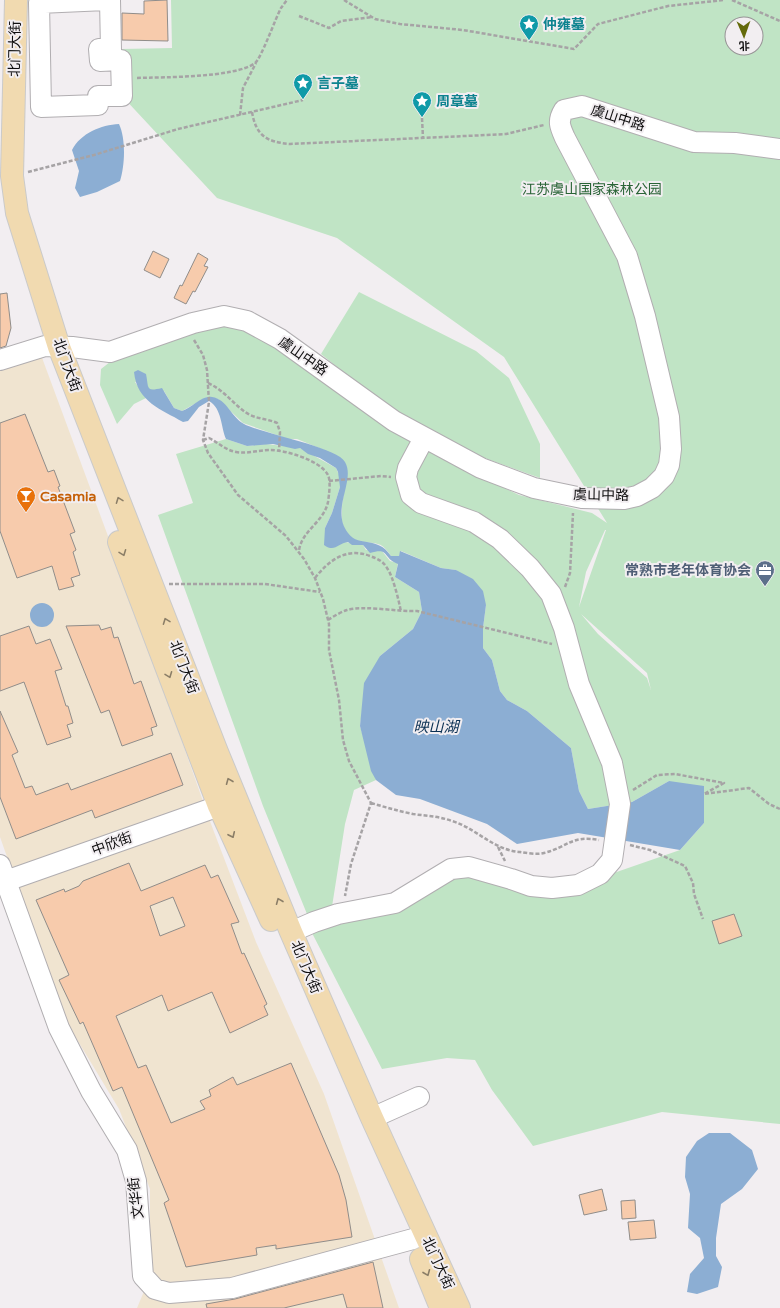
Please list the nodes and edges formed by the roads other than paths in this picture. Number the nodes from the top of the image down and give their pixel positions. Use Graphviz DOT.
graph roads {
  1 [pos="16,0"];
  2 [pos="106,0"];
  3 [pos="110,0"];
  4 [pos="780,150"];
  5 [pos="6,180"];
  6 [pos="52,347"];
  7 [pos="0,360"];
  8 [pos="424,438"];
  9 [pos="219,806"];
  10 [pos="3,874"];
  11 [pos="291,932"];
  12 [pos="419,1097"];
  13 [pos="372,1118"];
  14 [pos="413,1240"];
  15 [pos="441,1308"];
  16 [pos="459,1308"];
  1 -- 5 [label="main road, 北门大街"];
  2 -- 3 [label="street"];
  4 -- 8 [label="street, 虞山中路"];
  5 -- 6 [label="main road, 北门大街"];
  6 -- 7 [label="street, 虞山中路"];
  6 -- 8 [label="street, 虞山中路"];
  6 -- 9 [label="main road, 北门大街, one-way"];
  11 -- 6 [label="main road, 北门大街, one-way"];
  8 -- 11 [label="street"];
  9 -- 10 [label="street, 中欣街"];
  9 -- 14 [label="main road, 北门大街, one-way"];
  10 -- 14 [label="street, 文华街"];
  11 -- 13 [label="main road, 北门大街"];
  12 -- 13 [label="street"];
  13 -- 16 [label="main road, 北门大街"];
  14 -- 15 [label="main road, 北门大街, one-way"];
}
